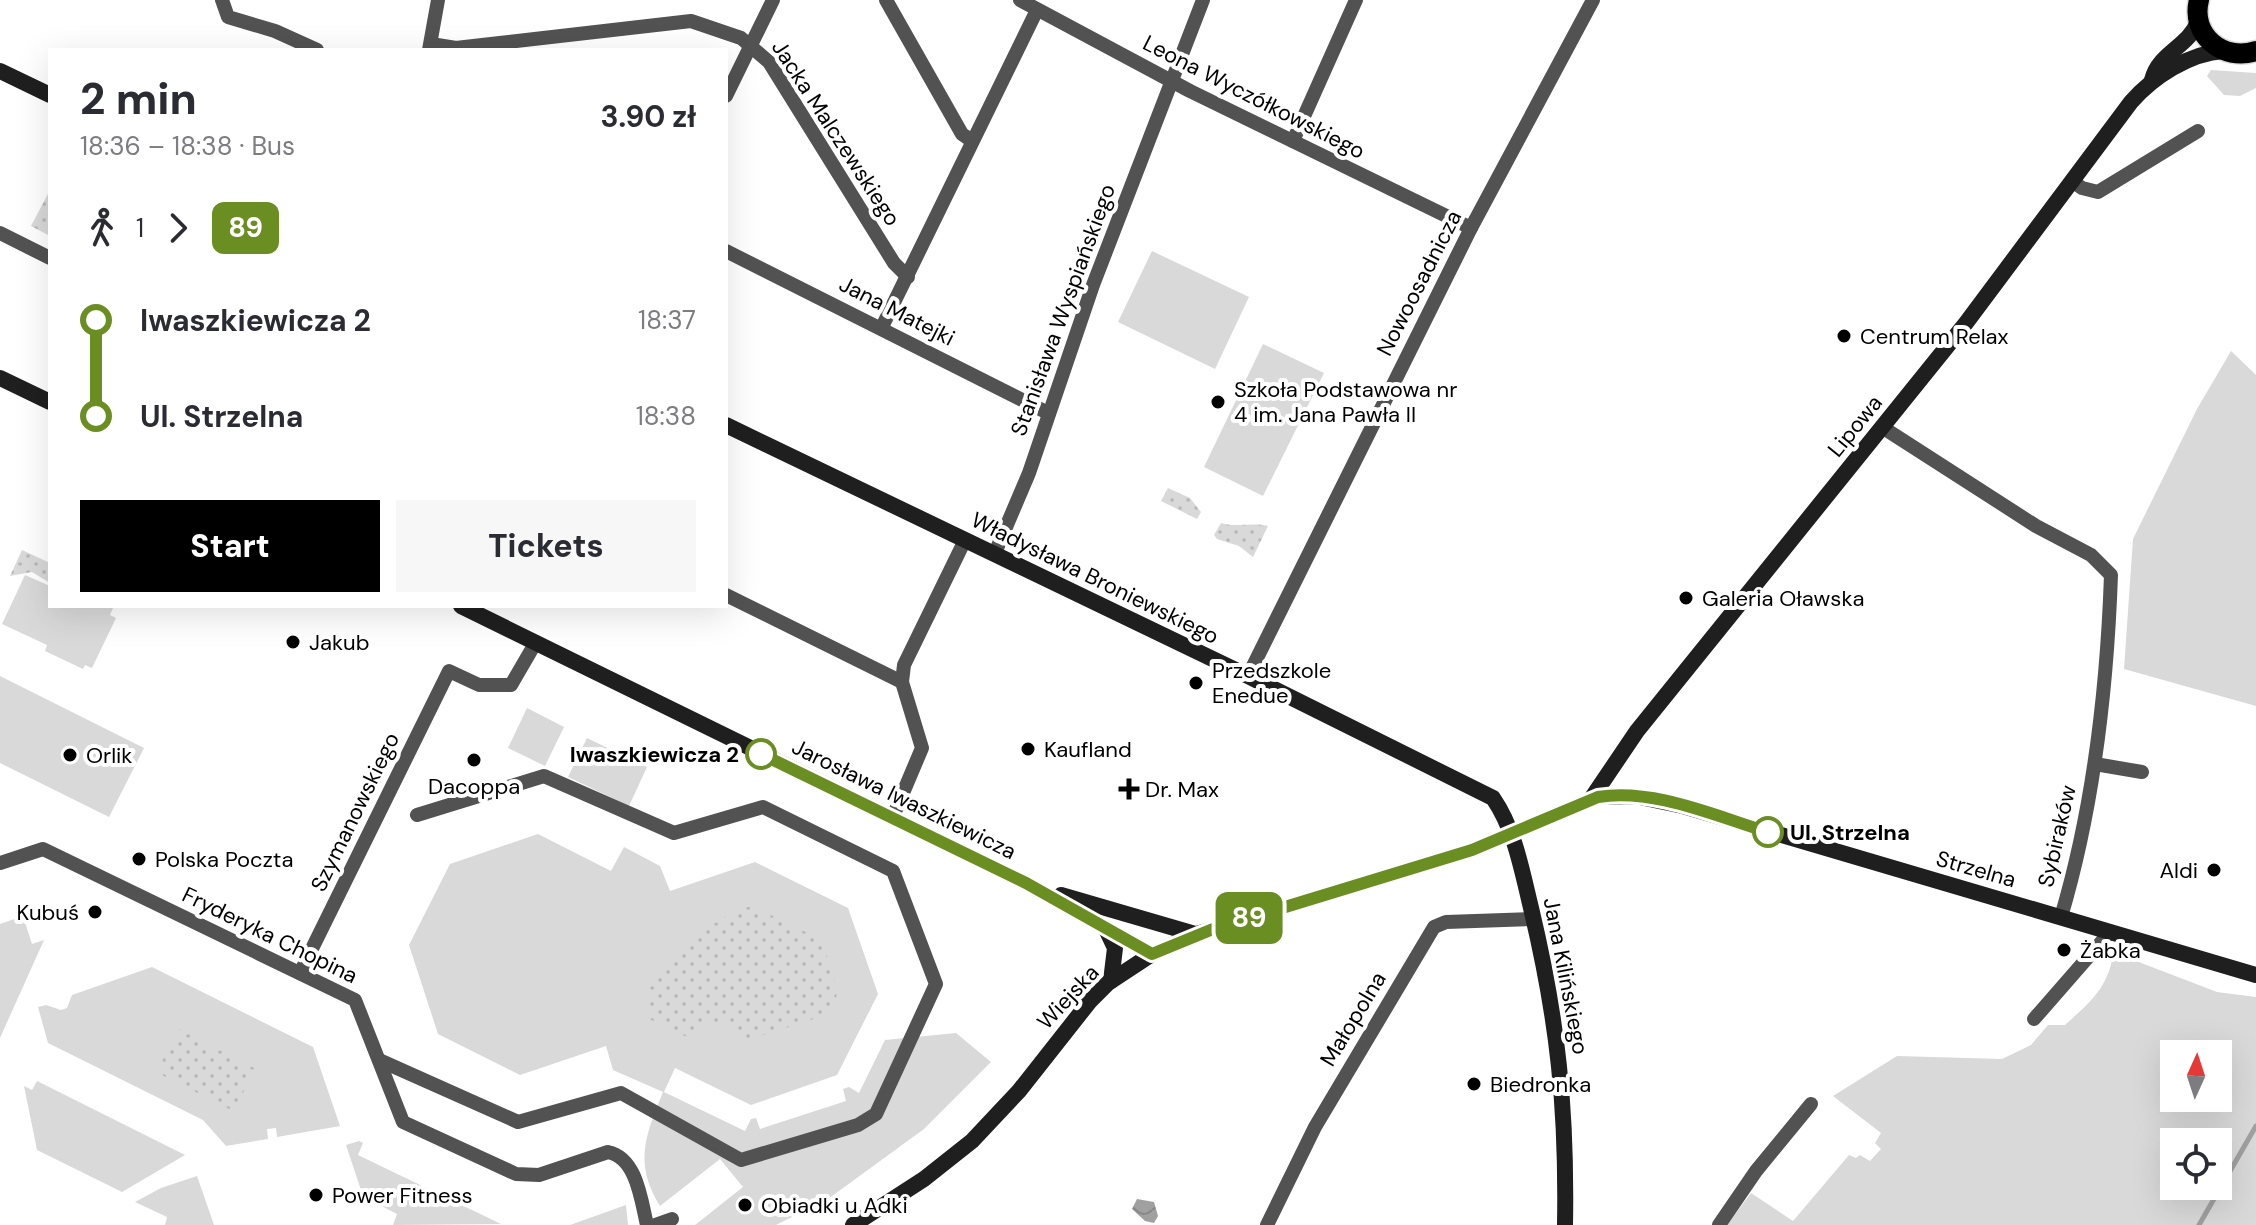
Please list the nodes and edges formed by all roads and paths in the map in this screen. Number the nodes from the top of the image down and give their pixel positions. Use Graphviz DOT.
graph roads {
  1 [pos="222,0"];
  2 [pos="438,0"];
  3 [pos="773,0"];
  4 [pos="886,0"];
  5 [pos="1020,0"];
  6 [pos="1203,0"];
  7 [pos="1356,0"];
  8 [pos="1593,0"];
  9 [pos="2198,6"];
  10 [pos="1037,10"];
  11 [pos="751,43"];
  12 [pos="430,47"];
  13 [pos="313,48"];
  14 [pos="2224,51"];
  15 [pos="2256,51"];
  16 [pos="0,71"];
  17 [pos="2152,80"];
  18 [pos="1172,81"];
  19 [pos="728,92"];
  20 [pos="48,94"];
  21 [pos="2198,131"];
  22 [pos="972,141"];
  23 [pos="1293,141"];
  24 [pos="2072,181"];
  25 [pos="1471,228"];
  26 [pos="0,233"];
  27 [pos="728,252"];
  28 [pos="48,257"];
  29 [pos="908,277"];
  30 [pos="882,327"];
  31 [pos="0,378"];
  32 [pos="48,401"];
  33 [pos="1048,413"];
  34 [pos="728,426"];
  35 [pos="1882,427"];
  36 [pos="965,540"];
  37 [pos="995,553"];
  38 [pos="728,596"];
  39 [pos="465,608"];
  40 [pos="536,642"];
  41 [pos="1248,676"];
  42 [pos="902,682"];
  43 [pos="2096,758"];
  44 [pos="2142,772"];
  45 [pos="1591,799"];
  46 [pos="417,815"];
  47 [pos="892,819"];
  48 [pos="1511,835"];
  49 [pos="0,863"];
  50 [pos="1026,883"];
  51 [pos="2061,917"];
  52 [pos="1534,919"];
  53 [pos="1137,920"];
  54 [pos="1106,929"];
  55 [pos="2110,932"];
  56 [pos="1197,934"];
  57 [pos="1153,953"];
  58 [pos="300,973"];
  59 [pos="2256,975"];
  60 [pos="1111,981"];
  61 [pos="2034,1019"];
  62 [pos="379,1060"];
  63 [pos="1811,1104"];
  64 [pos="672,1219"];
  65 [pos="647,1225"];
  66 [pos="655,1225"];
  67 [pos="853,1225"];
  68 [pos="1267,1225"];
  69 [pos="1565,1225"];
  70 [pos="1719,1225"];
  1 -- 13 [label="street"];
  2 -- 12 [label="street"];
  3 -- 11 [label="street"];
  4 -- 22 [label="street"];
  5 -- 10 [label="street, Leona Wyczółkowskiego"];
  6 -- 18 [label="street, Stanisława Wyspiańskiego"];
  7 -- 23 [label="street"];
  8 -- 25 [label="street, Nowoosadnicza"];
  9 -- 14 [label="main road"];
  9 -- 17 [label="street, Lipowa"];
  10 -- 18 [label="street, Leona Wyczółkowskiego"];
  10 -- 22 [label="street"];
  11 -- 12 [label="street, Jacka Malczewskiego"];
  11 -- 19 [label="street"];
  11 -- 29 [label="street, Jacka Malczewskiego"];
  14 -- 15 [label="main road"];
  14 -- 17 [label="street, Lipowa"];
  16 -- 20 [label="street"];
  17 -- 24 [label="street, Lipowa"];
  18 -- 23 [label="street, Leona Wyczółkowskiego"];
  18 -- 33 [label="street, Stanisława Wyspiańskiego"];
  21 -- 24 [label="street"];
  22 -- 29 [label="street"];
  23 -- 25 [label="street, Leona Wyczółkowskiego"];
  24 -- 35 [label="street, Lipowa"];
  25 -- 41 [label="street, Nowoosadnicza"];
  26 -- 28 [label="street"];
  27 -- 30 [label="street, Jana Matejki"];
  29 -- 30 [label="street"];
  30 -- 33 [label="street, Jana Matejki"];
  31 -- 32 [label="street"];
  33 -- 37 [label="street, Stanisława Wyspiańskiego"];
  34 -- 36 [label="street, Władysława Broniewskiego"];
  35 -- 43 [label="street"];
  35 -- 45 [label="street, Lipowa"];
  36 -- 37 [label="street, Władysława Broniewskiego"];
  36 -- 42 [label="street"];
  37 -- 41 [label="street, Władysława Broniewskiego"];
  38 -- 42 [label="street"];
  39 -- 40 [label="street, Jarosława Iwaszkiewicza"];
  40 -- 47 [label="street, Jarosława Iwaszkiewicza"];
  40 -- 58 [label="street, Szymanowskiego"];
  41 -- 48 [label="street, Władysława Broniewskiego"];
  42 -- 47 [label="street"];
  43 -- 44 [label="street, Sybiraków"];
  43 -- 51 [label="street, Sybiraków"];
  45 -- 48 [label="street, Wiejska"];
  45 -- 51 [label="street, Strzelna"];
  46 -- 62 [label="street"];
  47 -- 50 [label="street, Jarosława Iwaszkiewicza"];
  48 -- 52 [label="street, Jana Kilińskiego"];
  48 -- 56 [label="street, Wiejska"];
  49 -- 58 [label="street, Fryderyka Chopina"];
  50 -- 53 [label="street, Jarosława Iwaszkiewicza"];
  50 -- 54 [label="street, Jarosława Iwaszkiewicza"];
  51 -- 55 [label="street, Strzelna"];
  52 -- 68 [label="street, Małopolna"];
  52 -- 69 [label="street, Jana Kilińskiego"];
  53 -- 56 [label="street, Jarosława Iwaszkiewicza"];
  53 -- 57 [label="street"];
  54 -- 57 [label="street, Jarosława Iwaszkiewicza"];
  54 -- 60 [label="street"];
  55 -- 59 [label="street, Strzelna"];
  55 -- 61 [label="street"];
  56 -- 57 [label="street, Wiejska"];
  57 -- 60 [label="street, Wiejska"];
  58 -- 62 [label="street, Fryderyka Chopina"];
  60 -- 67 [label="street, Wiejska"];
  62 -- 65 [label="street, Fryderyka Chopina"];
  63 -- 70 [label="street"];
  64 -- 66 [label="street"];
}
